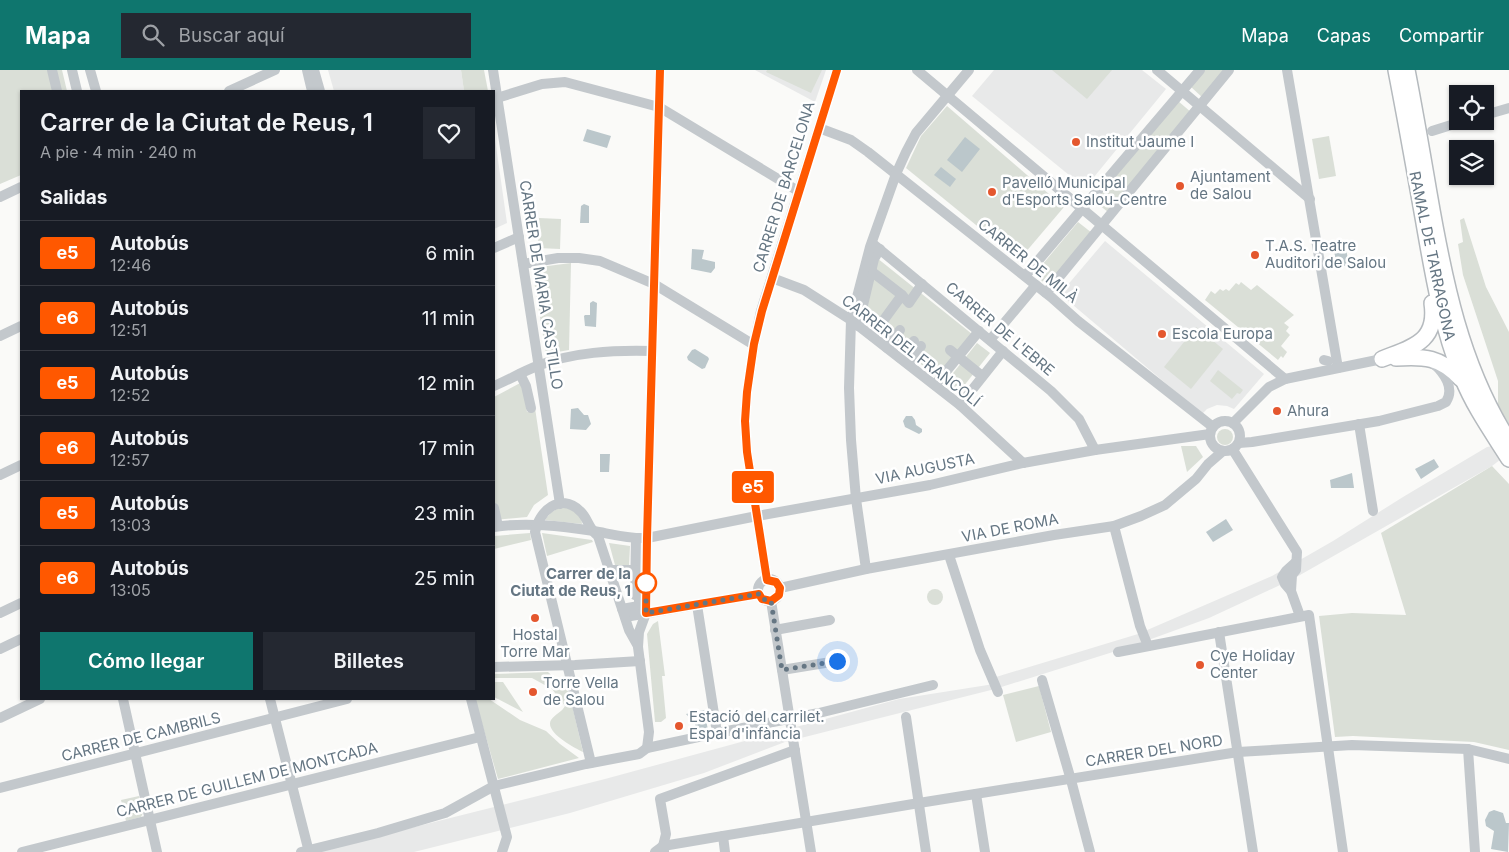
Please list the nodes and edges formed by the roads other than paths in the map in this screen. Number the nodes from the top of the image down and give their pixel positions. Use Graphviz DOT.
graph roads {
  1 [pos="52,70"];
  2 [pos="72,70"];
  3 [pos="90,70"];
  4 [pos="275,70"];
  5 [pos="307,70"];
  6 [pos="314,70"];
  7 [pos="493,70"];
  8 [pos="660,70"];
  9 [pos="837,70"];
  10 [pos="917,70"];
  11 [pos="969,70"];
  12 [pos="1157,70"];
  13 [pos="1200,70"];
  14 [pos="1229,70"];
  15 [pos="1287,70"];
  16 [pos="1396,70"];
  17 [pos="1407,70"];
  18 [pos="57,90"];
  19 [pos="77,90"];
  20 [pos="96,90"];
  21 [pos="231,90"];
  22 [pos="312,90"];
  23 [pos="320,90"];
  24 [pos="1182,92"];
  25 [pos="948,95"];
  26 [pos="498,98"];
  27 [pos="1200,106"];
  28 [pos="659,107"];
  29 [pos="1509,108"];
  30 [pos="1494,112"];
  31 [pos="1449,126"];
  32 [pos="819,128"];
  33 [pos="1432,131"];
  34 [pos="896,174"];
  35 [pos="20,187"];
  36 [pos="798,191"];
  37 [pos="0,197"];
  38 [pos="1310,199"];
  39 [pos="1083,209"];
  40 [pos="1102,225"];
  41 [pos="1425,230"];
  42 [pos="519,237"];
  43 [pos="876,246"];
  44 [pos="495,248"];
  45 [pos="523,264"];
  46 [pos="871,271"];
  47 [pos="1025,276"];
  48 [pos="772,278"];
  49 [pos="654,284"];
  50 [pos="922,284"];
  51 [pos="1036,285"];
  52 [pos="1046,293"];
  53 [pos="902,295"];
  54 [pos="854,323"];
  55 [pos="20,326"];
  56 [pos="900,330"];
  57 [pos="979,331"];
  58 [pos="0,336"];
  59 [pos="872,336"];
  60 [pos="990,340"];
  61 [pos="1420,342"];
  62 [pos="754,344"];
  63 [pos="918,344"];
  64 [pos="887,348"];
  65 [pos="652,351"];
  66 [pos="1002,351"];
  67 [pos="954,353"];
  68 [pos="1382,359"];
  69 [pos="904,361"];
  70 [pos="1431,361"];
  71 [pos="1331,364"];
  72 [pos="538,366"];
  73 [pos="520,374"];
  74 [pos="982,376"];
  75 [pos="1285,379"];
  76 [pos="1465,383"];
  77 [pos="935,385"];
  78 [pos="495,386"];
  79 [pos="544,388"];
  80 [pos="527,389"];
  81 [pos="960,405"];
  82 [pos="531,408"];
  83 [pos="1486,412"];
  84 [pos="1233,423"];
  85 [pos="1359,424"];
  86 [pos="1211,430"];
  87 [pos="1232,448"];
  88 [pos="1096,450"];
  89 [pos="1508,452"];
  90 [pos="1023,463"];
  91 [pos="20,465"];
  92 [pos="0,475"];
  93 [pos="856,499"];
  94 [pos="560,504"];
  95 [pos="1373,511"];
  96 [pos="757,516"];
  97 [pos="536,525"];
  98 [pos="496,526"];
  99 [pos="1114,526"];
  100 [pos="592,531"];
  101 [pos="636,538"];
  102 [pos="647,538"];
  103 [pos="948,555"];
  104 [pos="866,569"];
  105 [pos="609,570"];
  106 [pos="635,570"];
  107 [pos="767,580"];
  108 [pos="780,588"];
  109 [pos="759,594"];
  110 [pos="640,595"];
  111 [pos="617,596"];
  112 [pos="771,601"];
  113 [pos="20,603"];
  114 [pos="697,605"];
  115 [pos="0,613"];
  116 [pos="623,613"];
  117 [pos="646,613"];
  118 [pos="1304,615"];
  119 [pos="830,620"];
  120 [pos="775,630"];
  121 [pos="1219,632"];
  122 [pos="20,640"];
  123 [pos="1148,646"];
  124 [pos="638,647"];
  125 [pos="0,649"];
  126 [pos="1118,652"];
  127 [pos="640,661"];
  128 [pos="837,661"];
  129 [pos="567,665"];
  130 [pos="495,667"];
  131 [pos="782,670"];
  132 [pos="1042,680"];
  133 [pos="933,685"];
  134 [pos="998,692"];
  135 [pos="38,700"];
  136 [pos="123,700"];
  137 [pos="270,700"];
  138 [pos="343,700"];
  139 [pos="470,700"];
  140 [pos="275,717"];
  141 [pos="789,717"];
  142 [pos="906,717"];
  143 [pos="0,718"];
  144 [pos="718,733"];
  145 [pos="480,737"];
  146 [pos="1328,746"];
  147 [pos="647,748"];
  148 [pos="1468,749"];
  149 [pos="794,750"];
  150 [pos="1238,752"];
  151 [pos="135,754"];
  152 [pos="1509,759"];
  153 [pos="592,763"];
  154 [pos="1071,780"];
  155 [pos="293,785"];
  156 [pos="494,786"];
  157 [pos="0,788"];
  158 [pos="976,794"];
  159 [pos="919,803"];
  160 [pos="150,821"];
  161 [pos="806,823"];
  162 [pos="723,836"];
  163 [pos="661,850"];
  164 [pos="306,851"];
  165 [pos="22,852"];
  166 [pos="157,852"];
  167 [pos="502,852"];
  168 [pos="726,852"];
  169 [pos="811,852"];
  170 [pos="926,852"];
  171 [pos="985,852"];
  172 [pos="1090,852"];
  173 [pos="1253,852"];
  174 [pos="1343,852"];
  175 [pos="1476,852"];
  1 -- 18 [label="street"];
  2 -- 19 [label="street"];
  3 -- 20 [label="street"];
  4 -- 21 [label="street"];
  5 -- 22 [label="street"];
  6 -- 23 [label="street"];
  7 -- 26 [label="street, CARRER DE MARIA CASTILLO"];
  8 -- 28 [label="street"];
  9 -- 32 [label="street, CARRER DE BARCELONA"];
  10 -- 25 [label="street"];
  11 -- 25 [label="street"];
  12 -- 24 [label="street"];
  13 -- 24 [label="street"];
  14 -- 27 [label="street"];
  15 -- 38 [label="street"];
  16 -- 41 [label="main road, RAMAL DE TARRAGONA"];
  17 -- 83 [label="main road, RAMAL DE TARRAGONA"];
  24 -- 27 [label="street"];
  24 -- 39 [label="street"];
  25 -- 34 [label="street"];
  25 -- 39 [label="street"];
  26 -- 28 [label="street"];
  26 -- 42 [label="street, CARRER DE MARIA CASTILLO"];
  27 -- 38 [label="street"];
  27 -- 40 [label="street"];
  28 -- 36 [label="street"];
  28 -- 49 [label="street"];
  29 -- 30 [label="street"];
  31 -- 33 [label="street"];
  32 -- 34 [label="street, CARRER DE MILÀ"];
  32 -- 36 [label="street, CARRER DE BARCELONA"];
  34 -- 43 [label="street"];
  34 -- 47 [label="street, CARRER DE MILÀ"];
  35 -- 37 [label="street"];
  36 -- 48 [label="street, CARRER DE BARCELONA"];
  38 -- 71 [label="street"];
  39 -- 40 [label="street"];
  39 -- 47 [label="street"];
  40 -- 52 [label="street"];
  40 -- 75 [label="street"];
  41 -- 61 [label="main road"];
  41 -- 76 [label="main road, RAMAL DE TARRAGONA"];
  42 -- 44 [label="street"];
  42 -- 45 [label="street, CARRER DE MARIA CASTILLO"];
  43 -- 46 [label="street"];
  43 -- 50 [label="street, CARRER DE L'EBRE"];
  43 -- 54 [label="street"];
  45 -- 49 [label="street"];
  45 -- 72 [label="street, CARRER DE MARIA CASTILLO"];
  46 -- 53 [label="street"];
  46 -- 54 [label="street"];
  47 -- 51 [label="street, CARRER DE MILÀ"];
  48 -- 54 [label="street, CARRER DEL FRANCOLÍ"];
  48 -- 62 [label="street, CARRER DE BARCELONA"];
  49 -- 62 [label="street"];
  49 -- 65 [label="street"];
  50 -- 53 [label="street"];
  50 -- 57 [label="street, CARRER DE L'EBRE"];
  51 -- 52 [label="street, CARRER DE MILÀ"];
  51 -- 60 [label="street"];
  52 -- 86 [label="street, CARRER DE MILÀ"];
  53 -- 59 [label="street"];
  54 -- 59 [label="street, CARRER DEL FRANCOLÍ"];
  54 -- 93 [label="street"];
  55 -- 58 [label="street"];
  56 -- 64 [label="street"];
  57 -- 60 [label="street, CARRER DE L'EBRE"];
  57 -- 67 [label="street"];
  59 -- 64 [label="street, CARRER DEL FRANCOLÍ"];
  60 -- 66 [label="street, CARRER DE L'EBRE"];
  61 -- 68 [label="main road"];
  61 -- 70 [label="street"];
  62 -- 96 [label="street, CARRER DE BARCELONA"];
  63 -- 69 [label="street"];
  64 -- 69 [label="street, CARRER DEL FRANCOLÍ"];
  65 -- 72 [label="street"];
  65 -- 102 [label="street"];
  66 -- 74 [label="street"];
  66 -- 88 [label="street, CARRER DE L'EBRE"];
  67 -- 74 [label="street"];
  67 -- 77 [label="street"];
  68 -- 70 [label="main road"];
  68 -- 71 [label="street"];
  69 -- 77 [label="street, CARRER DEL FRANCOLÍ"];
  70 -- 76 [label="main road"];
  70 -- 85 [label="street"];
  71 -- 75 [label="street"];
  72 -- 73 [label="street"];
  72 -- 79 [label="street, CARRER DE MARIA CASTILLO"];
  73 -- 78 [label="street"];
  73 -- 80 [label="street"];
  74 -- 81 [label="street"];
  75 -- 84 [label="street"];
  76 -- 83 [label="main road, RAMAL DE TARRAGONA"];
  77 -- 81 [label="street, CARRER DEL FRANCOLÍ"];
  79 -- 80 [label="street"];
  79 -- 94 [label="street, CARRER DE MARIA CASTILLO"];
  80 -- 82 [label="street"];
  81 -- 90 [label="street, CARRER DEL FRANCOLÍ"];
  83 -- 89 [label="main road, RAMAL DE TARRAGONA"];
  84 -- 86 [label="street"];
  84 -- 87 [label="street"];
  85 -- 87 [label="street"];
  85 -- 95 [label="street"];
  86 -- 87 [label="street"];
  86 -- 88 [label="street, VIA AUGUSTA"];
  87 -- 99 [label="street, VIA DE ROMA"];
  87 -- 118 [label="street"];
  88 -- 90 [label="street, VIA AUGUSTA"];
  90 -- 93 [label="street, VIA AUGUSTA"];
  91 -- 92 [label="street"];
  93 -- 96 [label="street, VIA AUGUSTA"];
  93 -- 104 [label="street"];
  94 -- 97 [label="street"];
  94 -- 100 [label="street"];
  96 -- 102 [label="street, VIA AUGUSTA"];
  96 -- 107 [label="street, CARRER DE BARCELONA"];
  97 -- 98 [label="street, VIA AUGUSTA"];
  97 -- 100 [label="street, VIA AUGUSTA"];
  97 -- 129 [label="street"];
  99 -- 103 [label="street, VIA DE ROMA"];
  99 -- 123 [label="street"];
  100 -- 101 [label="street, VIA AUGUSTA"];
  100 -- 105 [label="street"];
  101 -- 102 [label="street, VIA AUGUSTA"];
  101 -- 106 [label="street"];
  102 -- 110 [label="street"];
  103 -- 104 [label="street, VIA DE ROMA"];
  103 -- 134 [label="street"];
  104 -- 108 [label="street, VIA DE ROMA"];
  105 -- 106 [label="street"];
  105 -- 111 [label="street"];
  106 -- 110 [label="street"];
  107 -- 108 [label="street"];
  107 -- 109 [label="street"];
  108 -- 112 [label="street"];
  109 -- 112 [label="street"];
  109 -- 114 [label="street"];
  110 -- 111 [label="street"];
  110 -- 116 [label="street"];
  110 -- 117 [label="street"];
  111 -- 116 [label="street"];
  112 -- 120 [label="street"];
  113 -- 115 [label="street"];
  114 -- 117 [label="street"];
  114 -- 144 [label="street"];
  116 -- 117 [label="street"];
  116 -- 124 [label="street"];
  117 -- 124 [label="street"];
  118 -- 121 [label="street"];
  118 -- 146 [label="street"];
  119 -- 120 [label="street"];
  120 -- 131 [label="street"];
  121 -- 123 [label="street"];
  121 -- 150 [label="street"];
  122 -- 125 [label="street"];
  123 -- 126 [label="street"];
  124 -- 127 [label="street"];
  127 -- 129 [label="street"];
  127 -- 147 [label="street"];
  128 -- 131 [label="street"];
  129 -- 130 [label="street"];
  129 -- 153 [label="street"];
  131 -- 141 [label="street"];
  132 -- 154 [label="street"];
  133 -- 141 [label="street"];
  135 -- 143 [label="street"];
  136 -- 151 [label="street"];
  137 -- 140 [label="street"];
  138 -- 140 [label="street, CARRER DE CAMBRILS"];
  139 -- 145 [label="street"];
  140 -- 151 [label="street, CARRER DE CAMBRILS"];
  140 -- 155 [label="street"];
  141 -- 144 [label="street"];
  141 -- 149 [label="street"];
  142 -- 159 [label="street"];
  144 -- 147 [label="street"];
  145 -- 155 [label="street, CARRER DE GUILLEM DE MONTCADA"];
  145 -- 156 [label="street"];
  146 -- 148 [label="street, CARRER DEL NORD"];
  146 -- 150 [label="street, CARRER DEL NORD"];
  146 -- 174 [label="street"];
  147 -- 153 [label="street"];
  148 -- 152 [label="street, CARRER DEL NORD"];
  148 -- 175 [label="street"];
  149 -- 161 [label="street"];
  149 -- 163 [label="street"];
  150 -- 154 [label="street, CARRER DEL NORD"];
  150 -- 173 [label="street"];
  151 -- 157 [label="street, CARRER DE CAMBRILS"];
  151 -- 160 [label="street"];
  153 -- 156 [label="street"];
  154 -- 158 [label="street, CARRER DEL NORD"];
  154 -- 172 [label="street"];
  155 -- 160 [label="street, CARRER DE GUILLEM DE MONTCADA"];
  155 -- 164 [label="street"];
  156 -- 164 [label="street"];
  156 -- 167 [label="street"];
  158 -- 159 [label="street, CARRER DEL NORD"];
  158 -- 171 [label="street"];
  159 -- 161 [label="street, CARRER DEL NORD"];
  159 -- 170 [label="street"];
  160 -- 165 [label="street, CARRER DE GUILLEM DE MONTCADA"];
  160 -- 166 [label="street"];
  161 -- 162 [label="street, CARRER DEL NORD"];
  161 -- 169 [label="street"];
  162 -- 163 [label="street, CARRER DEL NORD"];
  162 -- 168 [label="street"];
}
